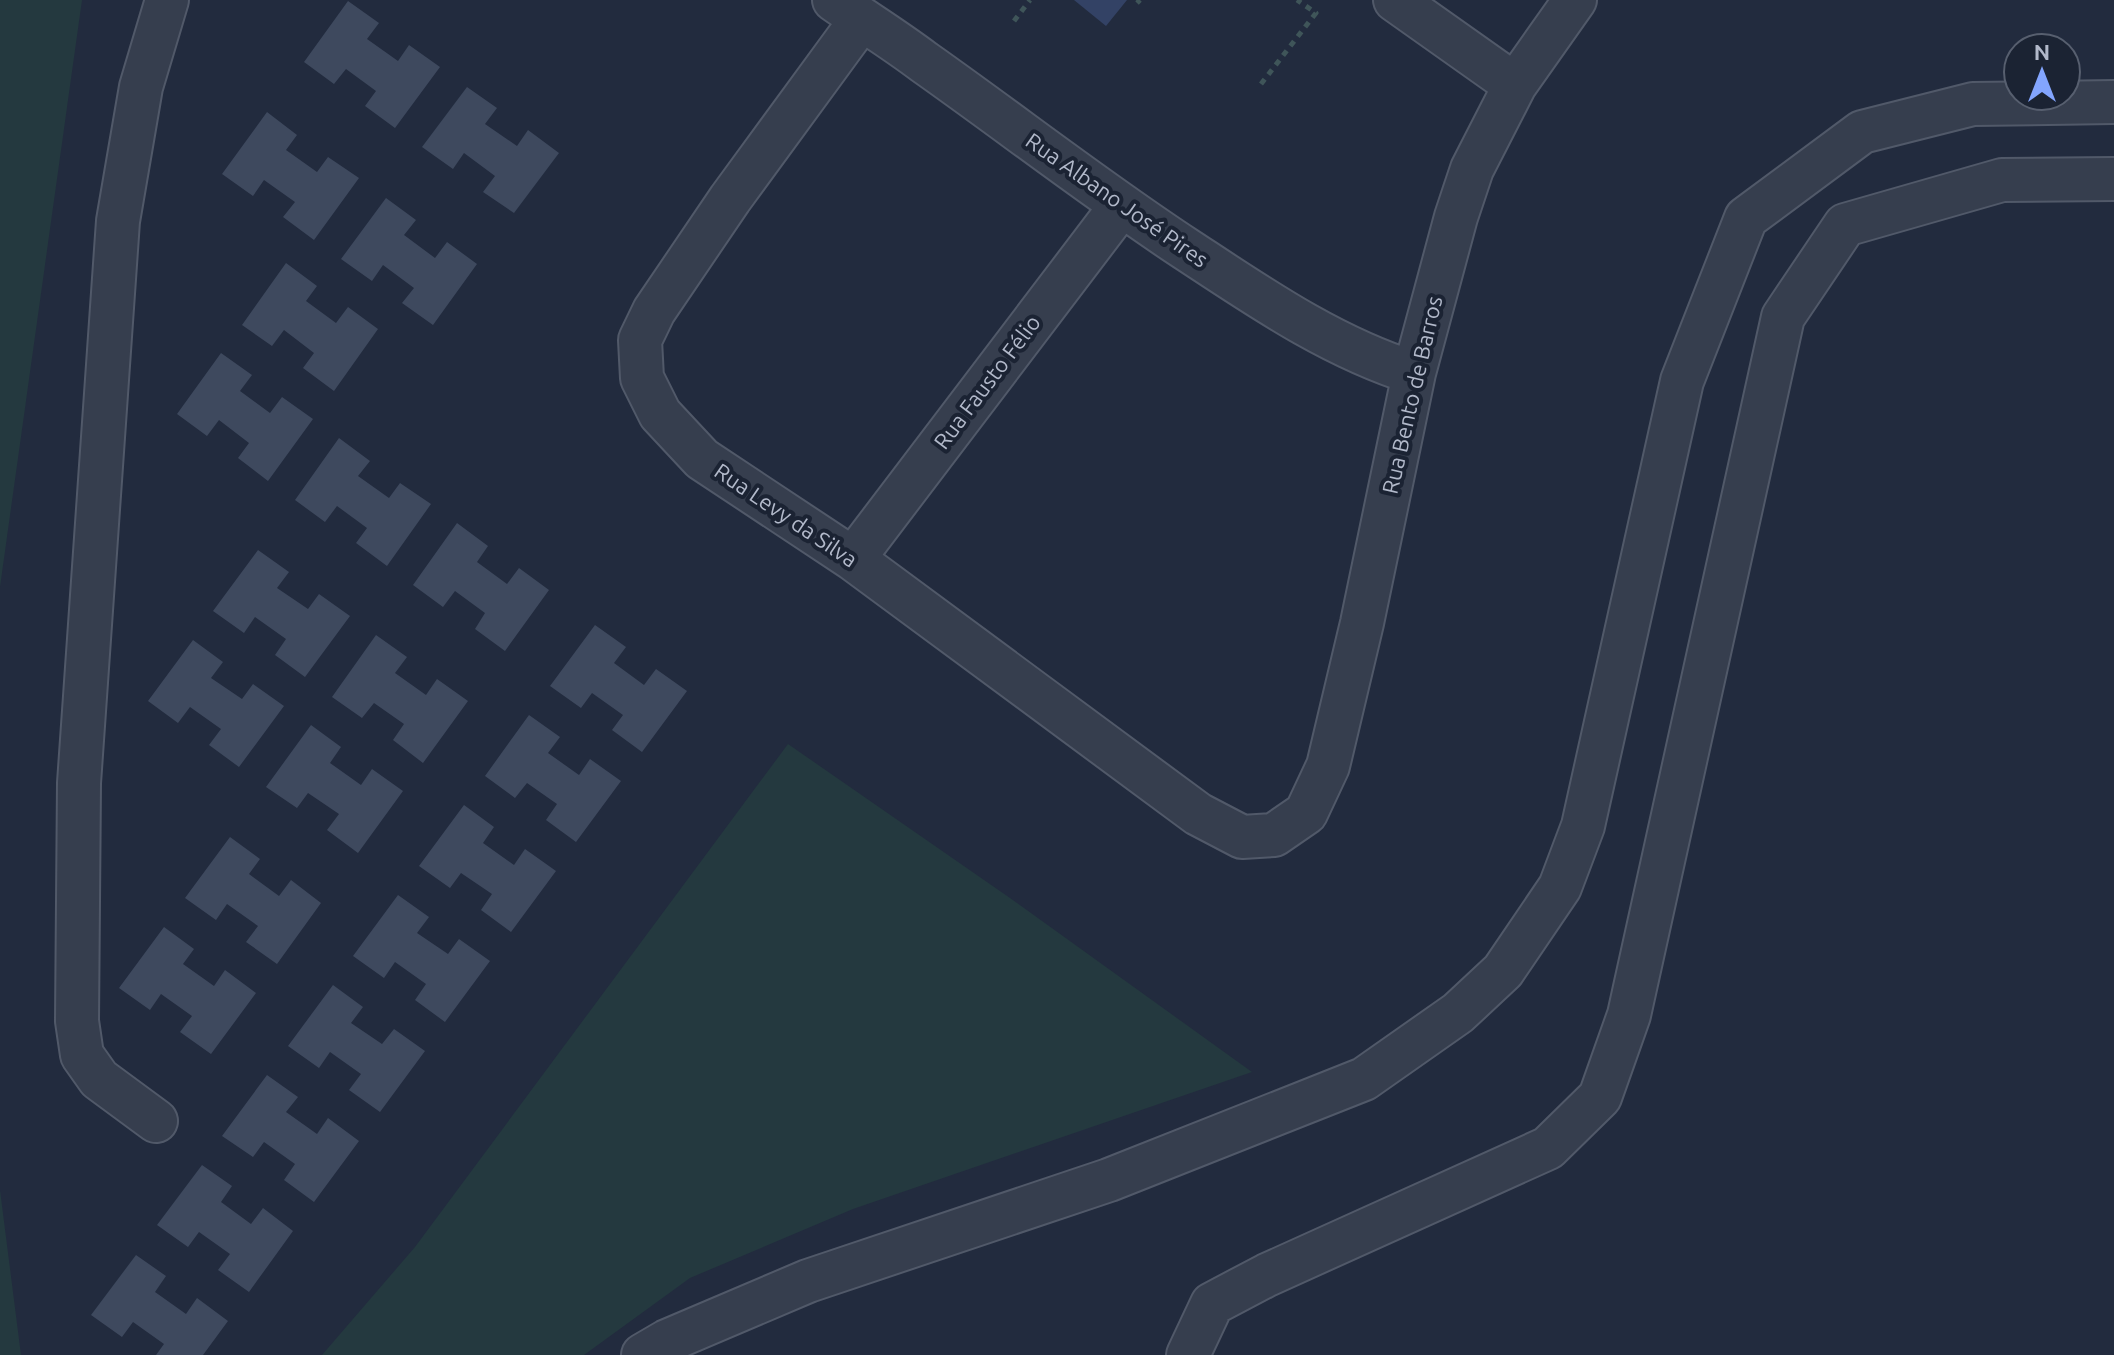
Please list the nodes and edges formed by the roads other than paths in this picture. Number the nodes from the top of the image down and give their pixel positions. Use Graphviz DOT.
graph roads {
  1 [pos="167,0"];
  2 [pos="1395,0"];
  3 [pos="1575,0"];
  4 [pos="848,10"];
  5 [pos="1515,85"];
  6 [pos="2114,102"];
  7 [pos="2114,179"];
  8 [pos="1121,206"];
  9 [pos="1414,373"];
  10 [pos="853,559"];
  11 [pos="1306,813"];
  12 [pos="156,1121"];
  13 [pos="643,1355"];
  14 [pos="1188,1355"];
  1 -- 12 [label="street"];
  2 -- 5 [label="street"];
  3 -- 5 [label="street, Rua Bento de Barros"];
  4 -- 8 [label="street, Rua Albano José Pires"];
  4 -- 10 [label="street, Rua Levy da Silva"];
  5 -- 9 [label="street, Rua Bento de Barros"];
  6 -- 13 [label="street"];
  7 -- 14 [label="street"];
  8 -- 9 [label="street, Rua Albano José Pires"];
  8 -- 10 [label="street, Rua Fausto Félio"];
  9 -- 11 [label="street, Rua Bento de Barros"];
  10 -- 11 [label="street, Rua Levy da Silva"];
}
